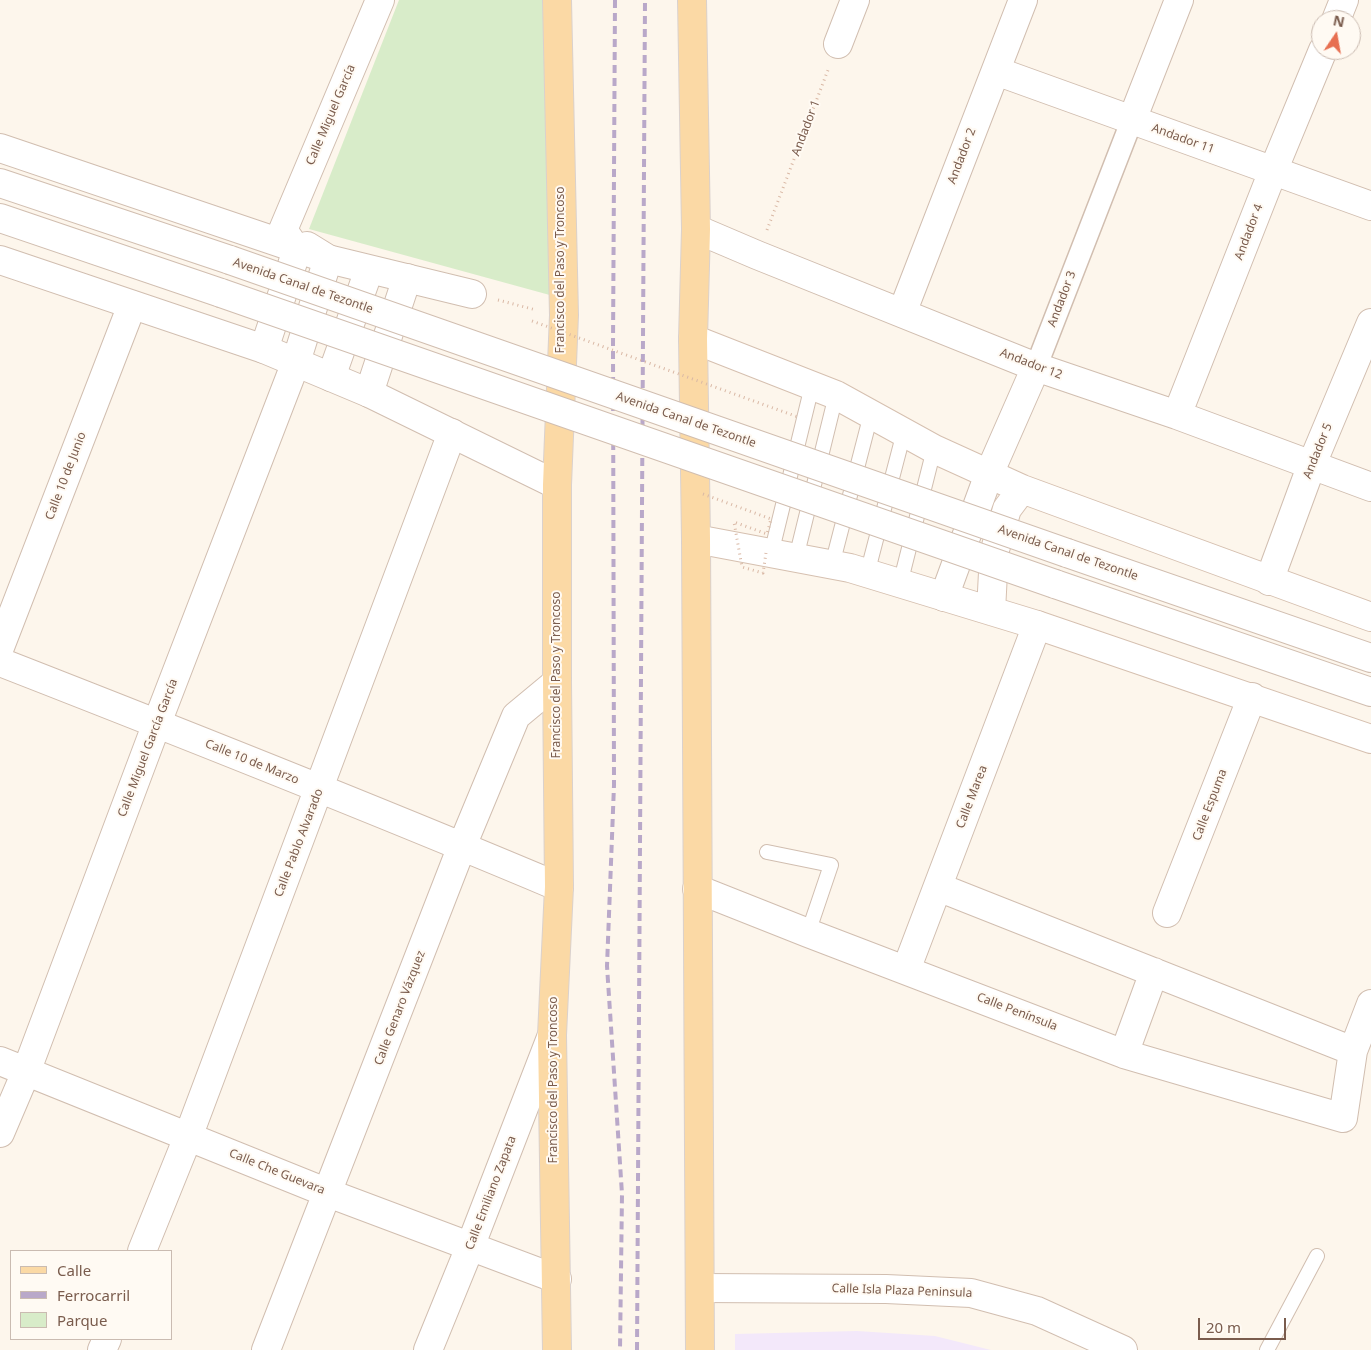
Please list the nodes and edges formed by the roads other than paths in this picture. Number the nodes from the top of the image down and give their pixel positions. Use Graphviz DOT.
graph roads {
  1 [pos="380,0"];
  2 [pos="557,0"];
  3 [pos="692,0"];
  4 [pos="855,0"];
  5 [pos="1023,0"];
  6 [pos="1179,0"];
  7 [pos="838,44"];
  8 [pos="1320,60"];
  9 [pos="996,71"];
  10 [pos="1132,120"];
  11 [pos="0,148"];
  12 [pos="1273,171"];
  13 [pos="0,183"];
  14 [pos="1371,206"];
  15 [pos="0,218"];
  16 [pos="696,229"];
  17 [pos="290,240"];
  18 [pos="328,259"];
  19 [pos="0,260"];
  20 [pos="369,270"];
  21 [pos="407,278"];
  22 [pos="472,294"];
  23 [pos="132,305"];
  24 [pos="902,313"];
  25 [pos="1371,323"];
  26 [pos="693,339"];
  27 [pos="264,349"];
  28 [pos="296,362"];
  29 [pos="1036,367"];
  30 [pos="331,377"];
  31 [pos="824,391"];
  32 [pos="369,393"];
  33 [pos="871,414"];
  34 [pos="1177,416"];
  35 [pos="904,432"];
  36 [pos="452,433"];
  37 [pos="934,449"];
  38 [pos="1312,464"];
  39 [pos="989,474"];
  40 [pos="557,485"];
  41 [pos="1371,487"];
  42 [pos="1022,489"];
  43 [pos="696,539"];
  44 [pos="778,555"];
  45 [pos="832,565"];
  46 [pos="867,574"];
  47 [pos="1269,581"];
  48 [pos="900,584"];
  49 [pos="944,597"];
  50 [pos="991,611"];
  51 [pos="1371,618"];
  52 [pos="1037,625"];
  53 [pos="0,647"];
  54 [pos="1371,658"];
  55 [pos="0,662"];
  56 [pos="557,682"];
  57 [pos="1371,692"];
  58 [pos="1252,697"];
  59 [pos="157,723"];
  60 [pos="1371,739"];
  61 [pos="319,789"];
  62 [pos="462,846"];
  63 [pos="767,852"];
  64 [pos="559,887"];
  65 [pos="938,887"];
  66 [pos="697,888"];
  67 [pos="1167,913"];
  68 [pos="808,933"];
  69 [pos="906,970"];
  70 [pos="1154,972"];
  71 [pos="1371,1004"];
  72 [pos="552,1035"];
  73 [pos="1353,1051"];
  74 [pos="1124,1054"];
  75 [pos="0,1061"];
  76 [pos="26,1072"];
  77 [pos="0,1133"];
  78 [pos="188,1137"];
  79 [pos="328,1193"];
  80 [pos="470,1247"];
  81 [pos="142,1250"];
  82 [pos="1317,1256"];
  83 [pos="557,1279"];
  84 [pos="700,1288"];
  85 [pos="266,1350"];
  86 [pos="428,1350"];
  87 [pos="557,1350"];
  88 [pos="700,1350"];
  89 [pos="1123,1350"];
  90 [pos="1267,1350"];
  1 -- 17 [label="street, Calle Miguel García"];
  2 -- 40 [label="main road, Francisco del Paso y Troncoso"];
  3 -- 16 [label="main road"];
  4 -- 7 [label="street"];
  5 -- 9 [label="street, Andador 2"];
  6 -- 10 [label="street, Andador 3"];
  8 -- 12 [label="street, Andador 4"];
  9 -- 10 [label="street, Andador 11"];
  9 -- 24 [label="street, Andador 2"];
  10 -- 12 [label="street, Andador 11"];
  10 -- 29 [label="street, Andador 3"];
  11 -- 17 [label="street"];
  12 -- 14 [label="street, Andador 11"];
  12 -- 34 [label="street, Andador 4"];
  13 -- 54 [label="street, Avenida Canal de Tezontle, bridge"];
  15 -- 57 [label="street, bridge"];
  16 -- 24 [label="street, Andador 12"];
  16 -- 26 [label="main road"];
  17 -- 18 [label="street"];
  17 -- 27 [label="street, Calle Miguel García"];
  18 -- 20 [label="street"];
  18 -- 28 [label="street"];
  19 -- 23 [label="street"];
  20 -- 21 [label="street"];
  20 -- 30 [label="street"];
  21 -- 22 [label="street"];
  21 -- 32 [label="street"];
  23 -- 27 [label="street"];
  23 -- 53 [label="street, Calle 10 de Junio"];
  24 -- 29 [label="street, Andador 12"];
  25 -- 38 [label="street, Andador 5"];
  26 -- 31 [label="street"];
  26 -- 43 [label="main road"];
  27 -- 28 [label="street"];
  28 -- 30 [label="street"];
  28 -- 59 [label="street, Calle Miguel García García"];
  29 -- 34 [label="street, Andador 12"];
  29 -- 39 [label="street, Andador 3"];
  30 -- 32 [label="street"];
  31 -- 33 [label="street"];
  31 -- 44 [label="lane"];
  31 -- 44 [label="lane"];
  32 -- 36 [label="street"];
  33 -- 35 [label="street"];
  33 -- 45 [label="lane"];
  34 -- 38 [label="street, Andador 12"];
  35 -- 37 [label="street"];
  35 -- 46 [label="lane"];
  36 -- 40 [label="street"];
  36 -- 61 [label="street, Calle Pablo Alvarado"];
  37 -- 39 [label="street"];
  37 -- 48 [label="lane"];
  38 -- 41 [label="street, Andador 12"];
  38 -- 47 [label="street, Andador 5"];
  39 -- 42 [label="street"];
  39 -- 49 [label="street, Andador 3"];
  40 -- 56 [label="main road, Francisco del Paso y Troncoso"];
  42 -- 47 [label="street"];
  42 -- 50 [label="street"];
  43 -- 44 [label="street"];
  43 -- 66 [label="main road"];
  44 -- 45 [label="street"];
  45 -- 46 [label="street"];
  46 -- 48 [label="street"];
  47 -- 51 [label="street"];
  48 -- 49 [label="street"];
  49 -- 50 [label="street"];
  50 -- 52 [label="street"];
  52 -- 58 [label="street"];
  52 -- 65 [label="street, Calle Marea"];
  55 -- 59 [label="street, Calle 10 de Marzo"];
  56 -- 62 [label="street, Calle Genaro Vázquez"];
  56 -- 64 [label="main road, Francisco del Paso y Troncoso"];
  58 -- 60 [label="street"];
  58 -- 67 [label="street, Calle Espuma"];
  59 -- 61 [label="street, Calle 10 de Marzo"];
  59 -- 76 [label="street, Calle Miguel García García"];
  61 -- 62 [label="street, Calle 10 de Marzo"];
  61 -- 78 [label="street, Calle Pablo Alvarado"];
  62 -- 64 [label="street, Calle 10 de Marzo"];
  62 -- 79 [label="street, Calle Genaro Vázquez"];
  63 -- 68 [label="lane"];
  64 -- 72 [label="main road, Francisco del Paso y Troncoso"];
  65 -- 69 [label="street, Calle Marea"];
  65 -- 70 [label="street"];
  66 -- 68 [label="street, Calle Península"];
  66 -- 84 [label="main road"];
  68 -- 69 [label="street, Calle Península"];
  69 -- 74 [label="street, Calle Península"];
  70 -- 73 [label="street"];
  70 -- 74 [label="street"];
  71 -- 73 [label="street"];
  72 -- 80 [label="street, Calle Emiliano Zapata"];
  72 -- 83 [label="main road, Francisco del Paso y Troncoso"];
  73 -- 74 [label="street, Calle Península"];
  75 -- 76 [label="street, Calle Che Guevara"];
  76 -- 77 [label="street, Calle Miguel García García"];
  76 -- 78 [label="street, Calle Che Guevara"];
  78 -- 79 [label="street, Calle Che Guevara"];
  78 -- 81 [label="street, Calle Pablo Alvarado"];
  79 -- 80 [label="street, Calle Che Guevara"];
  79 -- 85 [label="street, Calle Genaro Vázquez"];
  80 -- 83 [label="street, Calle Che Guevara"];
  80 -- 86 [label="street, Calle Emiliano Zapata"];
  82 -- 90 [label="lane"];
  83 -- 87 [label="main road, Francisco del Paso y Troncoso"];
  84 -- 88 [label="main road"];
  84 -- 89 [label="street, Calle Isla Plaza Peninsula"];
}
